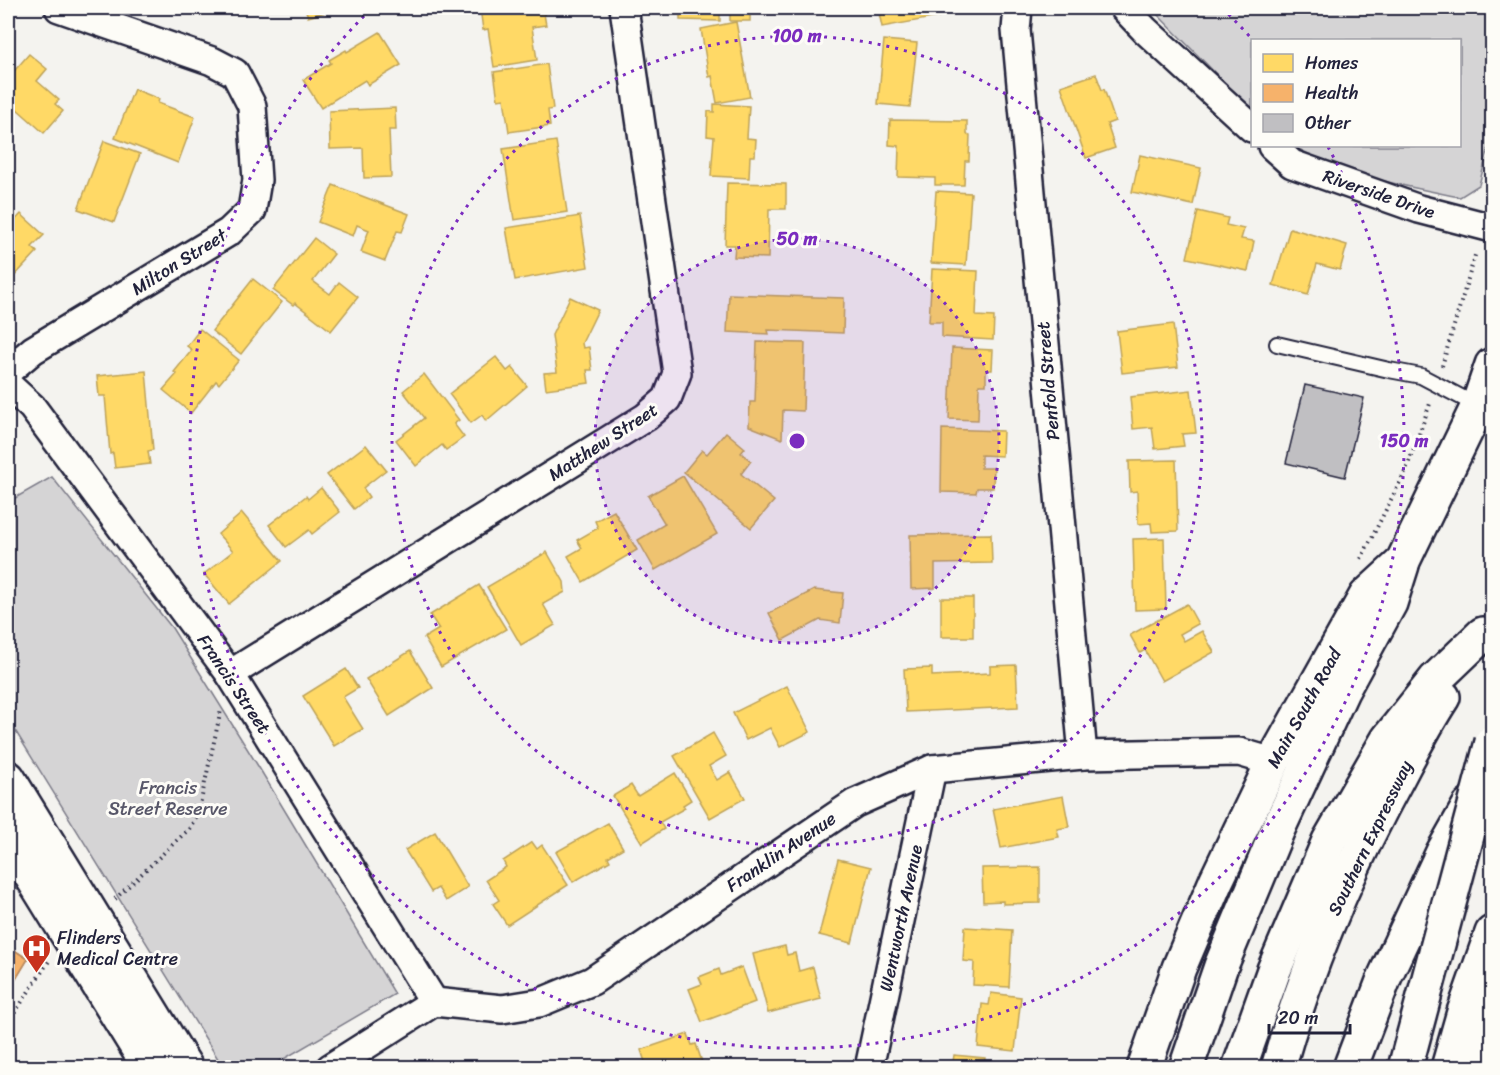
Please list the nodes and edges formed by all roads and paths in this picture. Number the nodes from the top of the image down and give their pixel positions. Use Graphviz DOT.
graph roads {
  1 [pos="59,8"];
  2 [pos="624,8"];
  3 [pos="1018,8"];
  4 [pos="1124,8"];
  5 [pos="1251,127"];
  6 [pos="1273,147"];
  7 [pos="1492,228"];
  8 [pos="1277,344"];
  9 [pos="1492,365"];
  10 [pos="8,371"];
  11 [pos="8,385"];
  12 [pos="1478,406"];
  13 [pos="1402,563"];
  14 [pos="1488,629"];
  15 [pos="230,674"];
  16 [pos="1492,742"];
  17 [pos="1083,755"];
  18 [pos="1273,762"];
  19 [pos="1492,763"];
  20 [pos="932,769"];
  21 [pos="12,798"];
  22 [pos="95,919"];
  23 [pos="1492,933"];
  24 [pos="55,952"];
  25 [pos="434,1002"];
  26 [pos="1492,1012"];
  27 [pos="12,1016"];
  28 [pos="8,1023"];
  29 [pos="8,1058"];
  30 [pos="150,1068"];
  31 [pos="186,1068"];
  32 [pos="330,1068"];
  33 [pos="869,1068"];
  34 [pos="1144,1068"];
  35 [pos="1186,1068"];
  36 [pos="1239,1068"];
  37 [pos="1278,1068"];
  38 [pos="1350,1068"];
  39 [pos="1405,1068"];
  40 [pos="1448,1068"];
  41 [pos="1479,1068"];
  1 -- 10 [label="street, Milton Street"];
  2 -- 15 [label="street, Matthew Street"];
  3 -- 17 [label="street, Penfold Street"];
  4 -- 5 [label="street"];
  6 -- 7 [label="street, Riverside Drive"];
  8 -- 12 [label="lane"];
  9 -- 12 [label="main road, Main South Road"];
  11 -- 15 [label="street, Francis Street"];
  12 -- 13 [label="main road, Main South Road"];
  13 -- 18 [label="main road, Main South Road"];
  13 -- 35 [label="main road"];
  14 -- 36 [label="main road"];
  14 -- 37 [label="main road, Southern Expressway"];
  15 -- 22 [label="path"];
  15 -- 25 [label="street, Francis Street"];
  16 -- 39 [label="main road, bridge"];
  17 -- 18 [label="street, Franklin Avenue"];
  17 -- 20 [label="street, Franklin Avenue"];
  18 -- 34 [label="main road, Main South Road"];
  19 -- 38 [label="main road"];
  20 -- 25 [label="street, Franklin Avenue"];
  20 -- 33 [label="street, Wentworth Avenue"];
  21 -- 22 [label="main road"];
  21 -- 30 [label="main road"];
  22 -- 31 [label="main road"];
  23 -- 40 [label="main road"];
  24 -- 27 [label="path"];
  25 -- 32 [label="street"];
  26 -- 41 [label="main road"];
  27 -- 28 [label="path"];
  27 -- 29 [label="path"];
}
